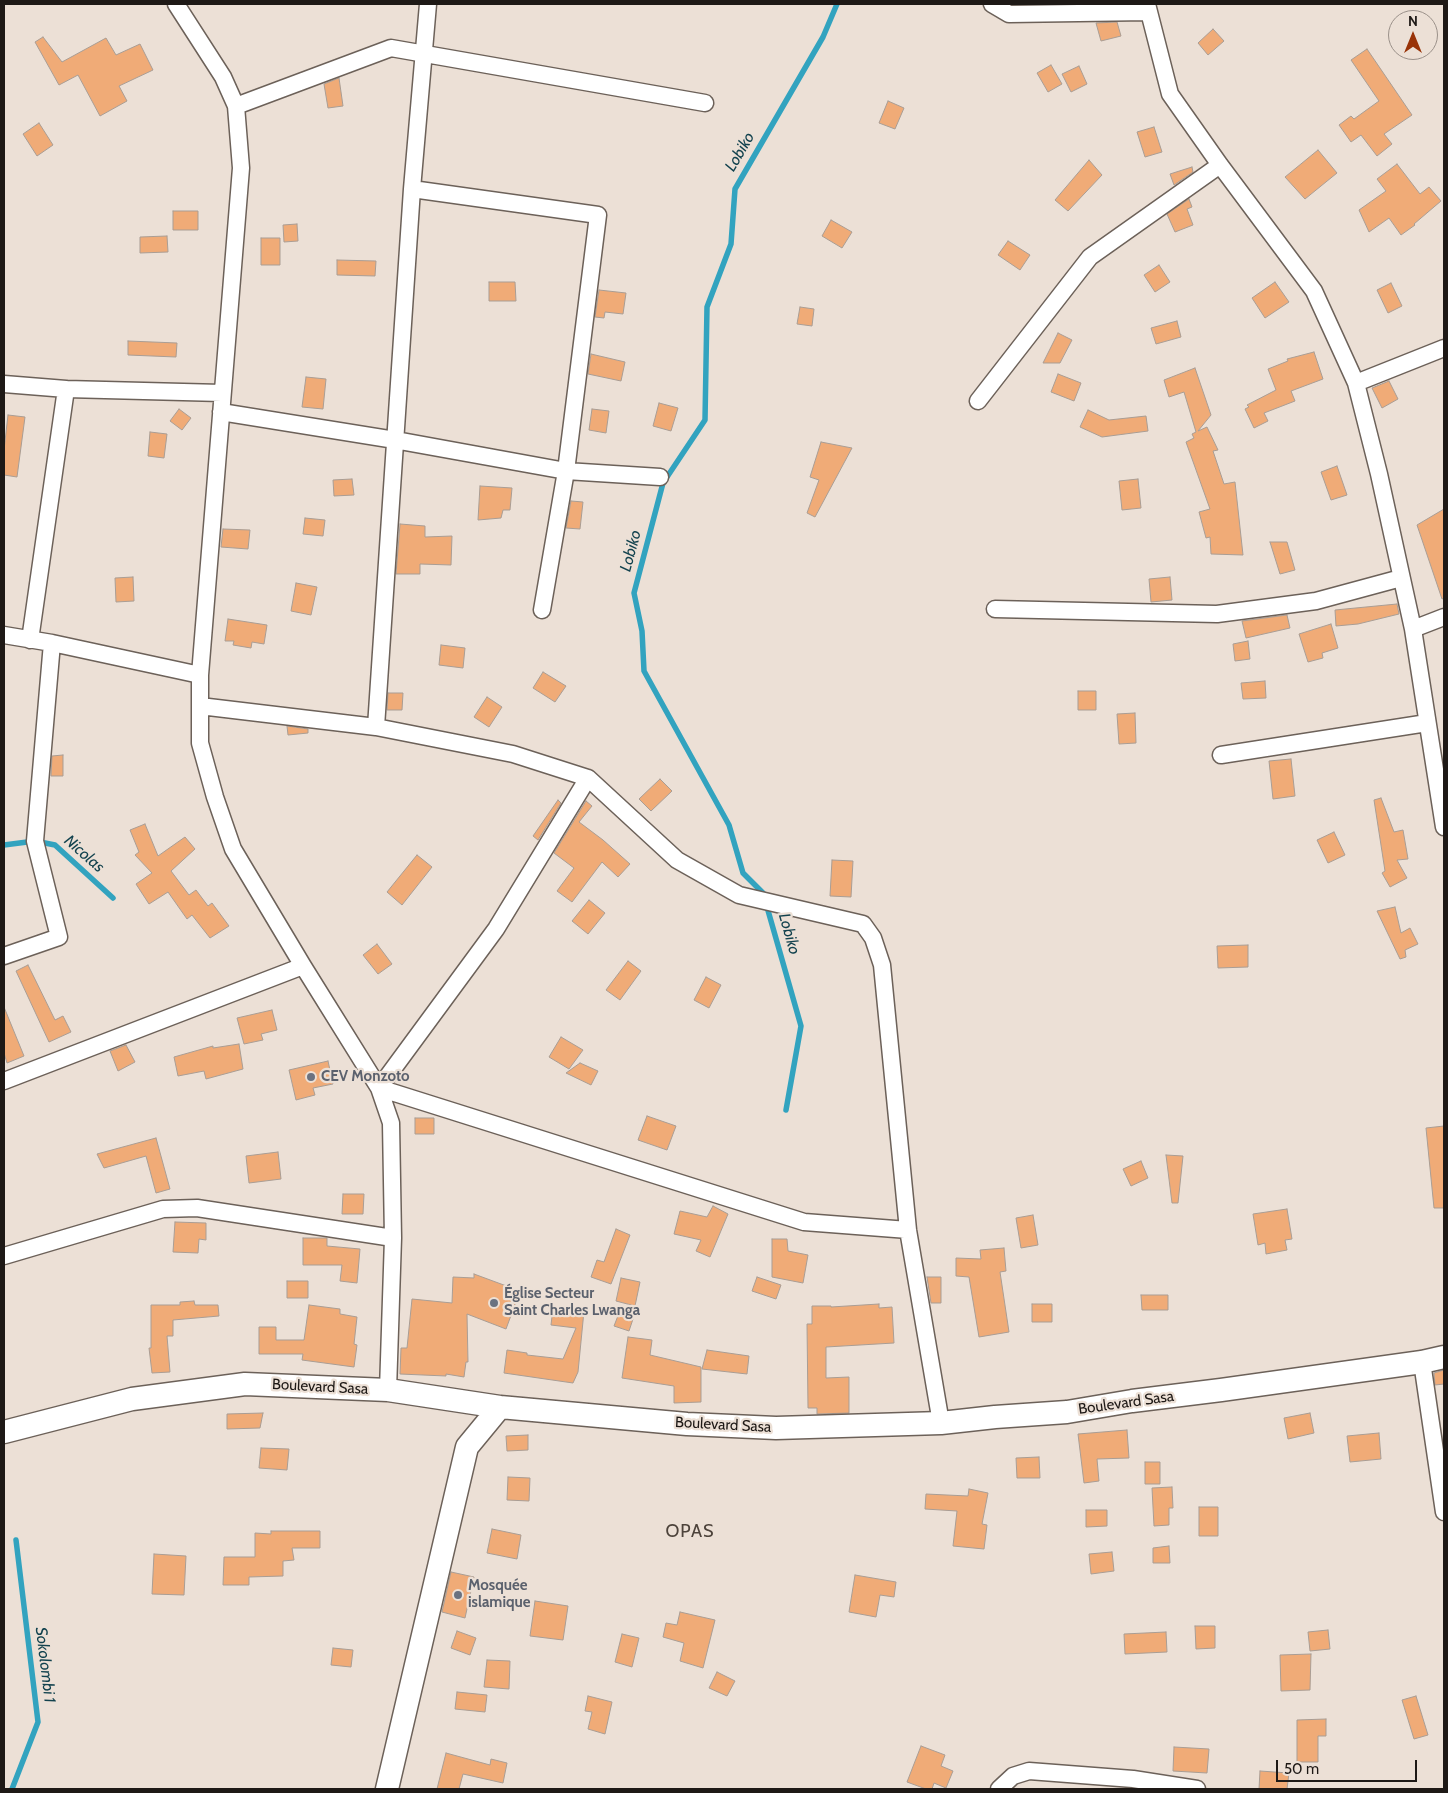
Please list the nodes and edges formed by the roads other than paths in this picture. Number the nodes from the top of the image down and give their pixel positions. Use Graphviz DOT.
graph roads {
  1 [pos="176,4"];
  2 [pos="428,4"];
  3 [pos="992,4"];
  4 [pos="1147,8"];
  5 [pos="423,54"];
  6 [pos="705,103"];
  7 [pos="236,106"];
  8 [pos="1220,165"];
  9 [pos="412,189"];
  10 [pos="1444,348"];
  11 [pos="1356,383"];
  12 [pos="4,384"];
  13 [pos="66,389"];
  14 [pos="222,393"];
  15 [pos="978,401"];
  16 [pos="221,412"];
  17 [pos="395,440"];
  18 [pos="566,471"];
  19 [pos="660,477"];
  20 [pos="1401,578"];
  21 [pos="994,609"];
  22 [pos="542,610"];
  23 [pos="1444,617"];
  24 [pos="1412,629"];
  25 [pos="4,635"];
  26 [pos="30,640"];
  27 [pos="52,643"];
  28 [pos="200,675"];
  29 [pos="200,706"];
  30 [pos="1427,723"];
  31 [pos="376,727"];
  32 [pos="1222,755"];
  33 [pos="588,778"];
  34 [pos="1444,827"];
  35 [pos="4,956"];
  36 [pos="303,966"];
  37 [pos="4,1081"];
  38 [pos="379,1088"];
  39 [pos="908,1230"];
  40 [pos="393,1238"];
  41 [pos="4,1256"];
  42 [pos="1444,1357"];
  43 [pos="1422,1362"];
  44 [pos="388,1390"];
  45 [pos="500,1408"];
  46 [pos="941,1422"];
  47 [pos="4,1432"];
  48 [pos="1444,1512"];
  49 [pos="387,1789"];
  50 [pos="999,1789"];
  51 [pos="1197,1789"];
  1 -- 7 [label="street"];
  2 -- 5 [label="street"];
  3 -- 4 [label="street"];
  4 -- 8 [label="street"];
  5 -- 6 [label="street"];
  5 -- 7 [label="street"];
  5 -- 9 [label="street"];
  7 -- 14 [label="street"];
  8 -- 11 [label="street"];
  8 -- 15 [label="street"];
  9 -- 17 [label="street"];
  9 -- 18 [label="street"];
  10 -- 11 [label="street"];
  11 -- 20 [label="street"];
  12 -- 13 [label="street"];
  13 -- 14 [label="street"];
  13 -- 26 [label="street"];
  14 -- 16 [label="street"];
  16 -- 17 [label="street"];
  16 -- 28 [label="street"];
  17 -- 18 [label="street"];
  17 -- 31 [label="street"];
  18 -- 19 [label="street"];
  18 -- 22 [label="street"];
  20 -- 21 [label="street"];
  20 -- 24 [label="street"];
  23 -- 24 [label="street"];
  24 -- 30 [label="street"];
  25 -- 26 [label="street"];
  26 -- 27 [label="street"];
  27 -- 28 [label="street"];
  27 -- 35 [label="street"];
  28 -- 29 [label="street"];
  29 -- 31 [label="street"];
  29 -- 36 [label="street"];
  30 -- 32 [label="street"];
  30 -- 34 [label="street"];
  31 -- 33 [label="street"];
  33 -- 38 [label="street"];
  33 -- 39 [label="street"];
  36 -- 37 [label="street"];
  36 -- 38 [label="street"];
  38 -- 39 [label="street"];
  38 -- 40 [label="street"];
  39 -- 46 [label="street"];
  40 -- 41 [label="street"];
  40 -- 44 [label="street"];
  42 -- 43 [label="street, Boulevard Sasa"];
  43 -- 46 [label="street, Boulevard Sasa"];
  43 -- 48 [label="street"];
  44 -- 45 [label="street, Boulevard Sasa"];
  44 -- 47 [label="street, Boulevard Sasa"];
  45 -- 46 [label="street, Boulevard Sasa"];
  45 -- 49 [label="street"];
  50 -- 51 [label="street"];
}
